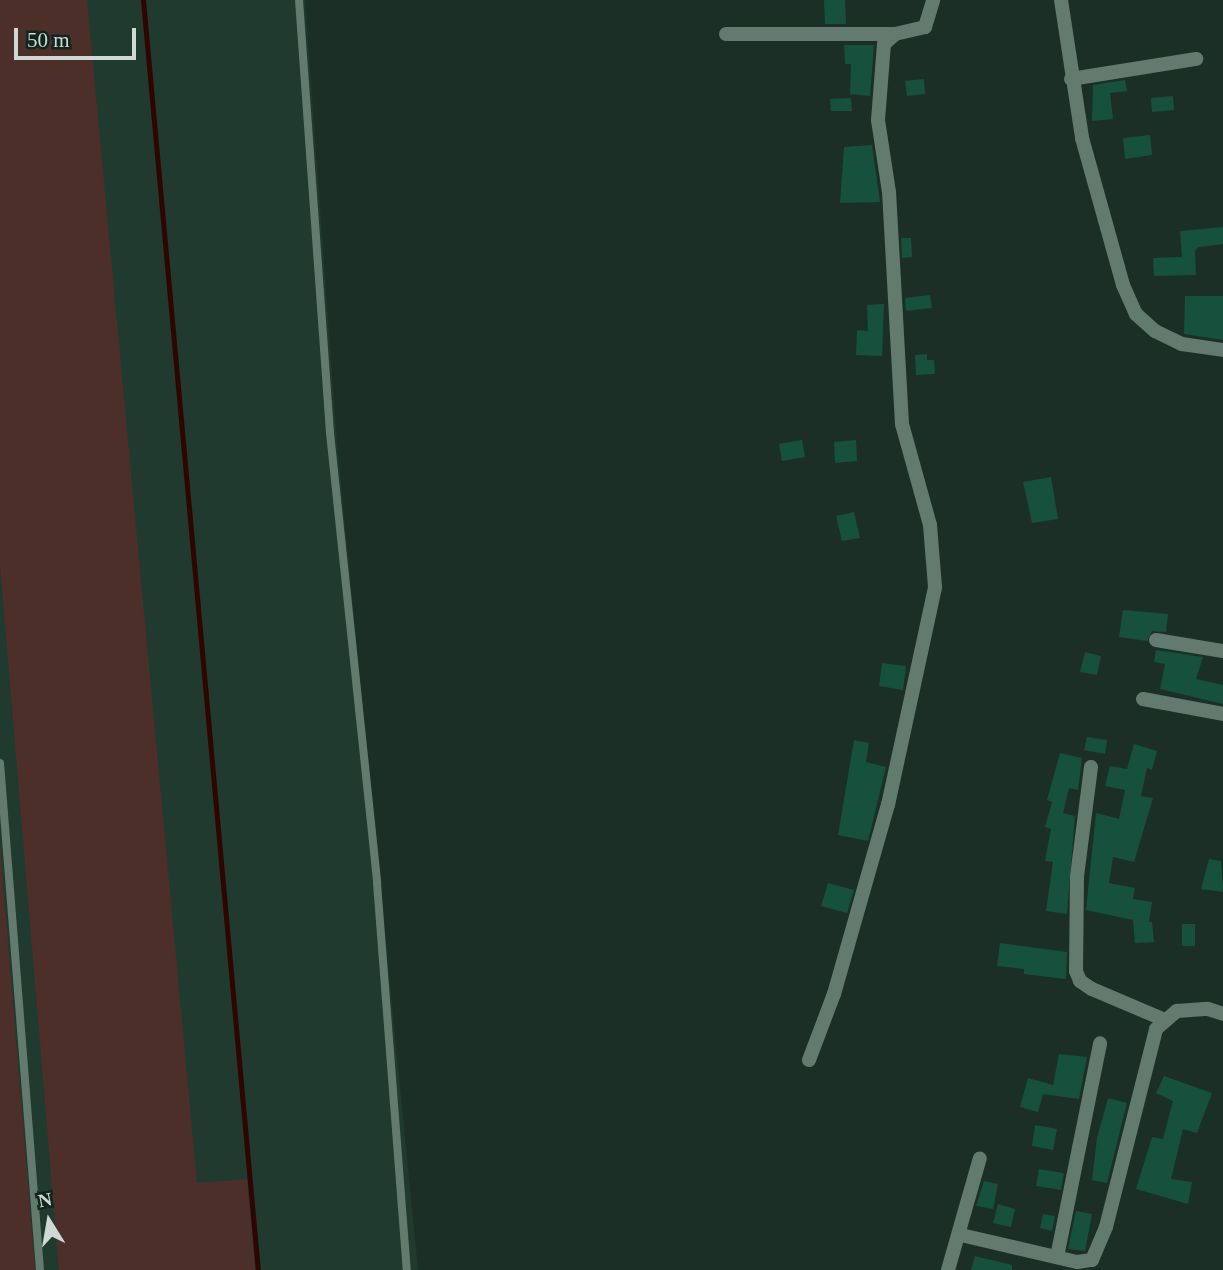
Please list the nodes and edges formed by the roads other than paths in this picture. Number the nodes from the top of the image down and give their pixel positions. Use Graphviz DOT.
graph roads {
  1 [pos="299,0"];
  2 [pos="933,0"];
  3 [pos="1061,0"];
  4 [pos="726,34"];
  5 [pos="895,34"];
  6 [pos="1196,59"];
  7 [pos="1071,79"];
  8 [pos="1223,350"];
  9 [pos="1156,640"];
  10 [pos="1223,651"];
  11 [pos="1143,699"];
  12 [pos="1223,714"];
  13 [pos="0,763"];
  14 [pos="1091,767"];
  15 [pos="1223,1014"];
  16 [pos="1164,1020"];
  17 [pos="1100,1043"];
  18 [pos="808,1060"];
  19 [pos="980,1158"];
  20 [pos="961,1234"];
  21 [pos="1057,1257"];
  22 [pos="40,1270"];
  23 [pos="407,1270"];
  24 [pos="948,1270"];
  1 -- 23 [label="lane"];
  2 -- 5 [label="street"];
  3 -- 7 [label="street"];
  4 -- 5 [label="street"];
  5 -- 18 [label="street"];
  6 -- 7 [label="street"];
  7 -- 8 [label="street"];
  9 -- 10 [label="street"];
  11 -- 12 [label="street"];
  13 -- 22 [label="lane"];
  14 -- 16 [label="street"];
  15 -- 16 [label="street"];
  16 -- 21 [label="street"];
  17 -- 21 [label="street"];
  19 -- 20 [label="street"];
  20 -- 21 [label="street"];
  20 -- 24 [label="street"];
}
